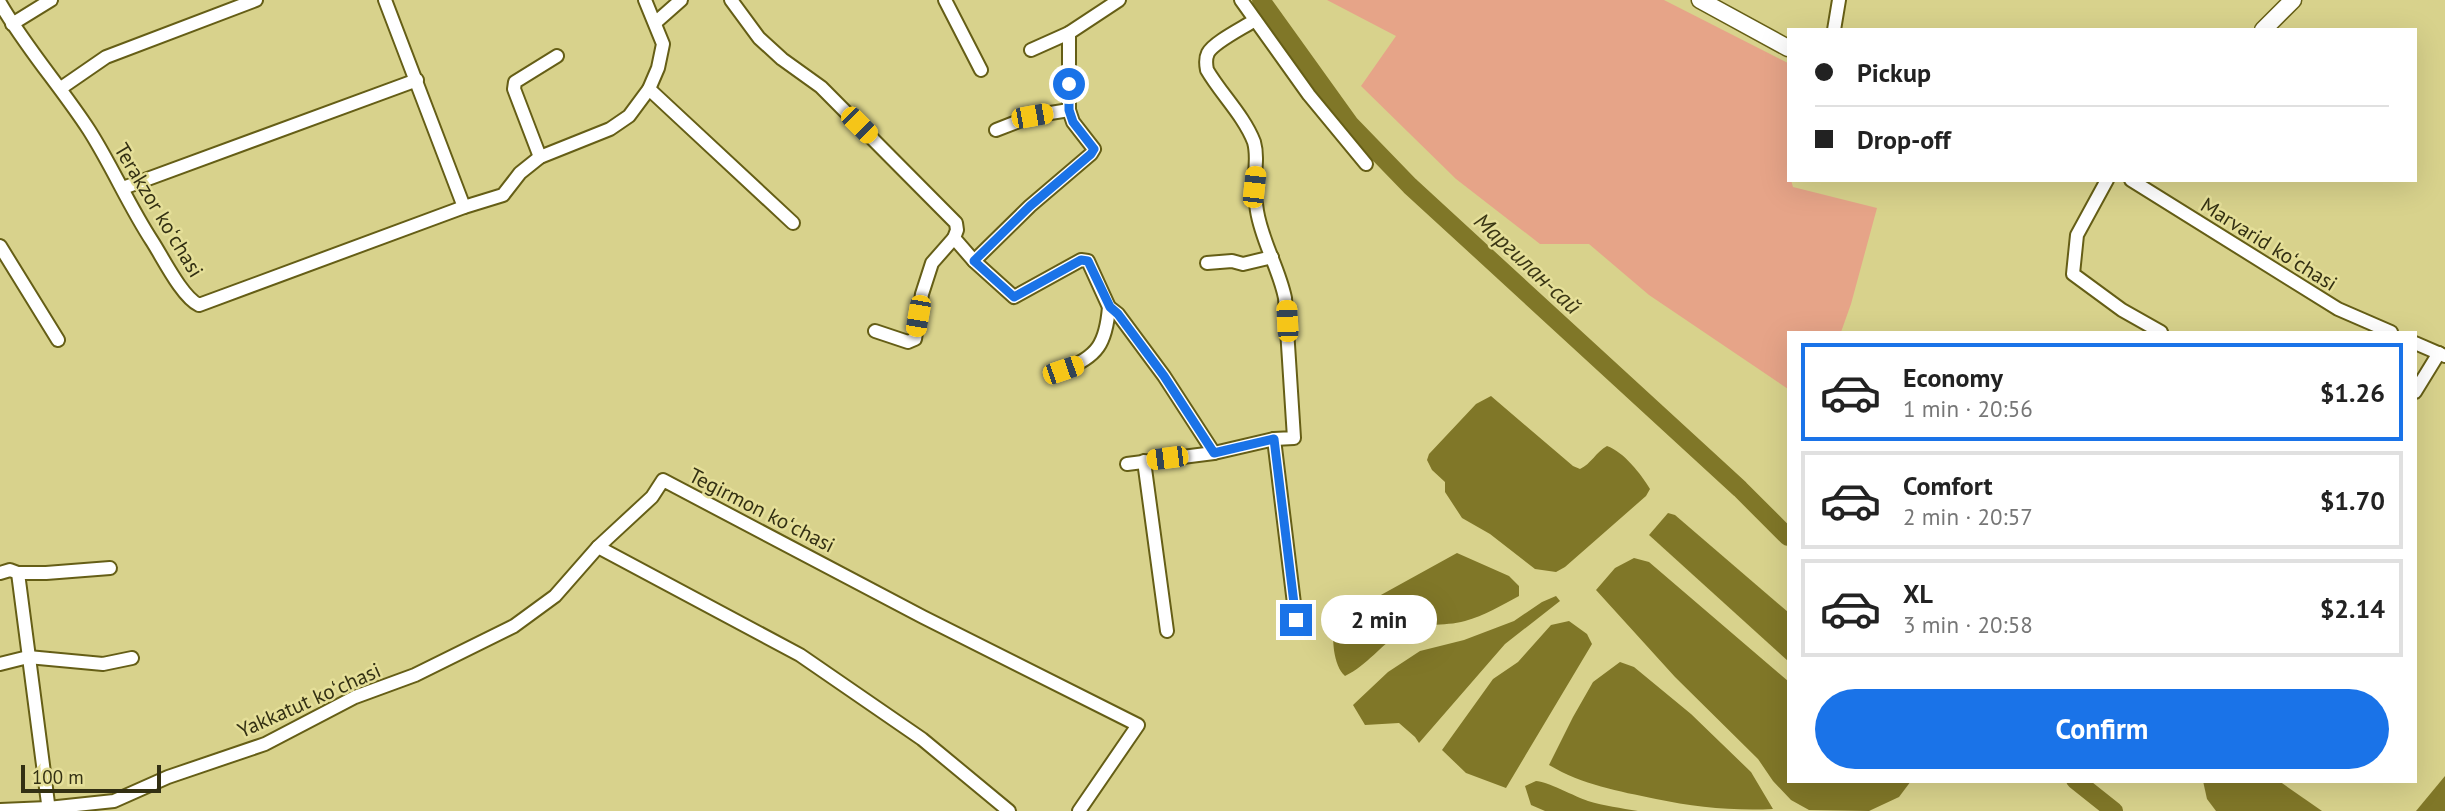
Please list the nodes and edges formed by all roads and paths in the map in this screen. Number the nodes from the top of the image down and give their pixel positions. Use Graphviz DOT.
graph roads {
  1 [pos="51,0"];
  2 [pos="256,0"];
  3 [pos="385,0"];
  4 [pos="645,0"];
  5 [pos="681,0"];
  6 [pos="731,0"];
  7 [pos="945,0"];
  8 [pos="1119,0"];
  9 [pos="1241,0"];
  10 [pos="1700,0"];
  11 [pos="1839,0"];
  12 [pos="2293,0"];
  13 [pos="0,3"];
  14 [pos="1255,20"];
  15 [pos="655,23"];
  16 [pos="12,24"];
  17 [pos="1834,28"];
  18 [pos="2265,28"];
  19 [pos="1069,33"];
  20 [pos="1787,47"];
  21 [pos="1031,50"];
  22 [pos="557,56"];
  23 [pos="981,71"];
  24 [pos="417,80"];
  25 [pos="61,88"];
  26 [pos="649,89"];
  27 [pos="1069,110"];
  28 [pos="996,130"];
  29 [pos="540,157"];
  30 [pos="1366,164"];
  31 [pos="2106,182"];
  32 [pos="2134,182"];
  33 [pos="123,188"];
  34 [pos="464,207"];
  35 [pos="793,223"];
  36 [pos="954,238"];
  37 [pos="0,246"];
  38 [pos="1272,257"];
  39 [pos="974,261"];
  40 [pos="1207,263"];
  41 [pos="1110,307"];
  42 [pos="875,331"];
  43 [pos="2159,331"];
  44 [pos="2389,331"];
  45 [pos="58,340"];
  46 [pos="2417,344"];
  47 [pos="2442,355"];
  48 [pos="1063,370"];
  49 [pos="2417,389"];
  50 [pos="1274,439"];
  51 [pos="1214,453"];
  52 [pos="1144,461"];
  53 [pos="1128,464"];
  54 [pos="598,547"];
  55 [pos="110,568"];
  56 [pos="0,572"];
  57 [pos="18,573"];
  58 [pos="1296,620"];
  59 [pos="1167,631"];
  60 [pos="29,657"];
  61 [pos="132,658"];
  62 [pos="0,664"];
  63 [pos="49,809"];
  64 [pos="0,810"];
  65 [pos="1009,811"];
  66 [pos="1079,811"];
  1 -- 16 [label="street"];
  2 -- 25 [label="street"];
  3 -- 24 [label="street"];
  4 -- 15 [label="street"];
  5 -- 15 [label="street"];
  6 -- 36 [label="street"];
  7 -- 23 [label="street"];
  8 -- 19 [label="street"];
  9 -- 14 [label="street"];
  10 -- 20 [label="main road"];
  11 -- 17 [label="street"];
  12 -- 18 [label="main road"];
  13 -- 16 [label="street, Terakzor koʻchasi"];
  14 -- 30 [label="street"];
  14 -- 38 [label="street"];
  15 -- 26 [label="street"];
  16 -- 25 [label="street, Terakzor koʻchasi"];
  19 -- 21 [label="street"];
  19 -- 27 [label="street"];
  22 -- 29 [label="street"];
  24 -- 33 [label="street"];
  24 -- 34 [label="street"];
  25 -- 33 [label="street, Terakzor koʻchasi"];
  26 -- 29 [label="street"];
  26 -- 35 [label="street"];
  27 -- 28 [label="street"];
  27 -- 39 [label="street"];
  29 -- 34 [label="street, Terakzor koʻchasi"];
  31 -- 43 [label="street"];
  32 -- 44 [label="street, Marvarid koʻchasi"];
  33 -- 34 [label="street, Terakzor koʻchasi"];
  36 -- 39 [label="street"];
  36 -- 42 [label="street"];
  37 -- 45 [label="street"];
  38 -- 40 [label="street"];
  38 -- 50 [label="street"];
  39 -- 41 [label="street"];
  41 -- 48 [label="street"];
  41 -- 51 [label="street"];
  46 -- 47 [label="street"];
  47 -- 49 [label="street"];
  50 -- 51 [label="street"];
  50 -- 58 [label="street"];
  51 -- 52 [label="street"];
  52 -- 53 [label="street"];
  52 -- 59 [label="street"];
  54 -- 63 [label="street, Yakkatut koʻchasi"];
  54 -- 65 [label="street"];
  54 -- 66 [label="street, Tegirmon koʻchasi"];
  55 -- 57 [label="street"];
  56 -- 57 [label="street"];
  57 -- 60 [label="street"];
  60 -- 61 [label="street"];
  60 -- 62 [label="street"];
  60 -- 63 [label="street"];
  63 -- 64 [label="street, Yakkatut koʻchasi"];
}
